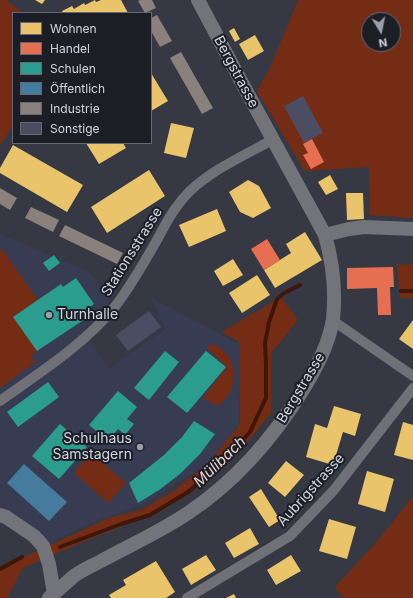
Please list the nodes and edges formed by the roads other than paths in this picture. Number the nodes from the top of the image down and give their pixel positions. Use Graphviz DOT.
graph roads {
  1 [pos="198,0"];
  2 [pos="274,139"];
  3 [pos="413,229"];
  4 [pos="326,235"];
  5 [pos="332,320"];
  6 [pos="413,376"];
  7 [pos="413,388"];
  8 [pos="0,401"];
  9 [pos="0,515"];
  10 [pos="52,596"];
  11 [pos="187,598"];
  1 -- 2 [label="main road, Bergstrasse"];
  2 -- 4 [label="main road, Bergstrasse"];
  2 -- 8 [label="street, Stationsstrasse"];
  3 -- 4 [label="main road"];
  4 -- 5 [label="main road, Bergstrasse"];
  5 -- 6 [label="street"];
  5 -- 10 [label="main road, Bergstrasse"];
  7 -- 11 [label="street, Aubrigstrasse"];
  9 -- 10 [label="main road"];
}
